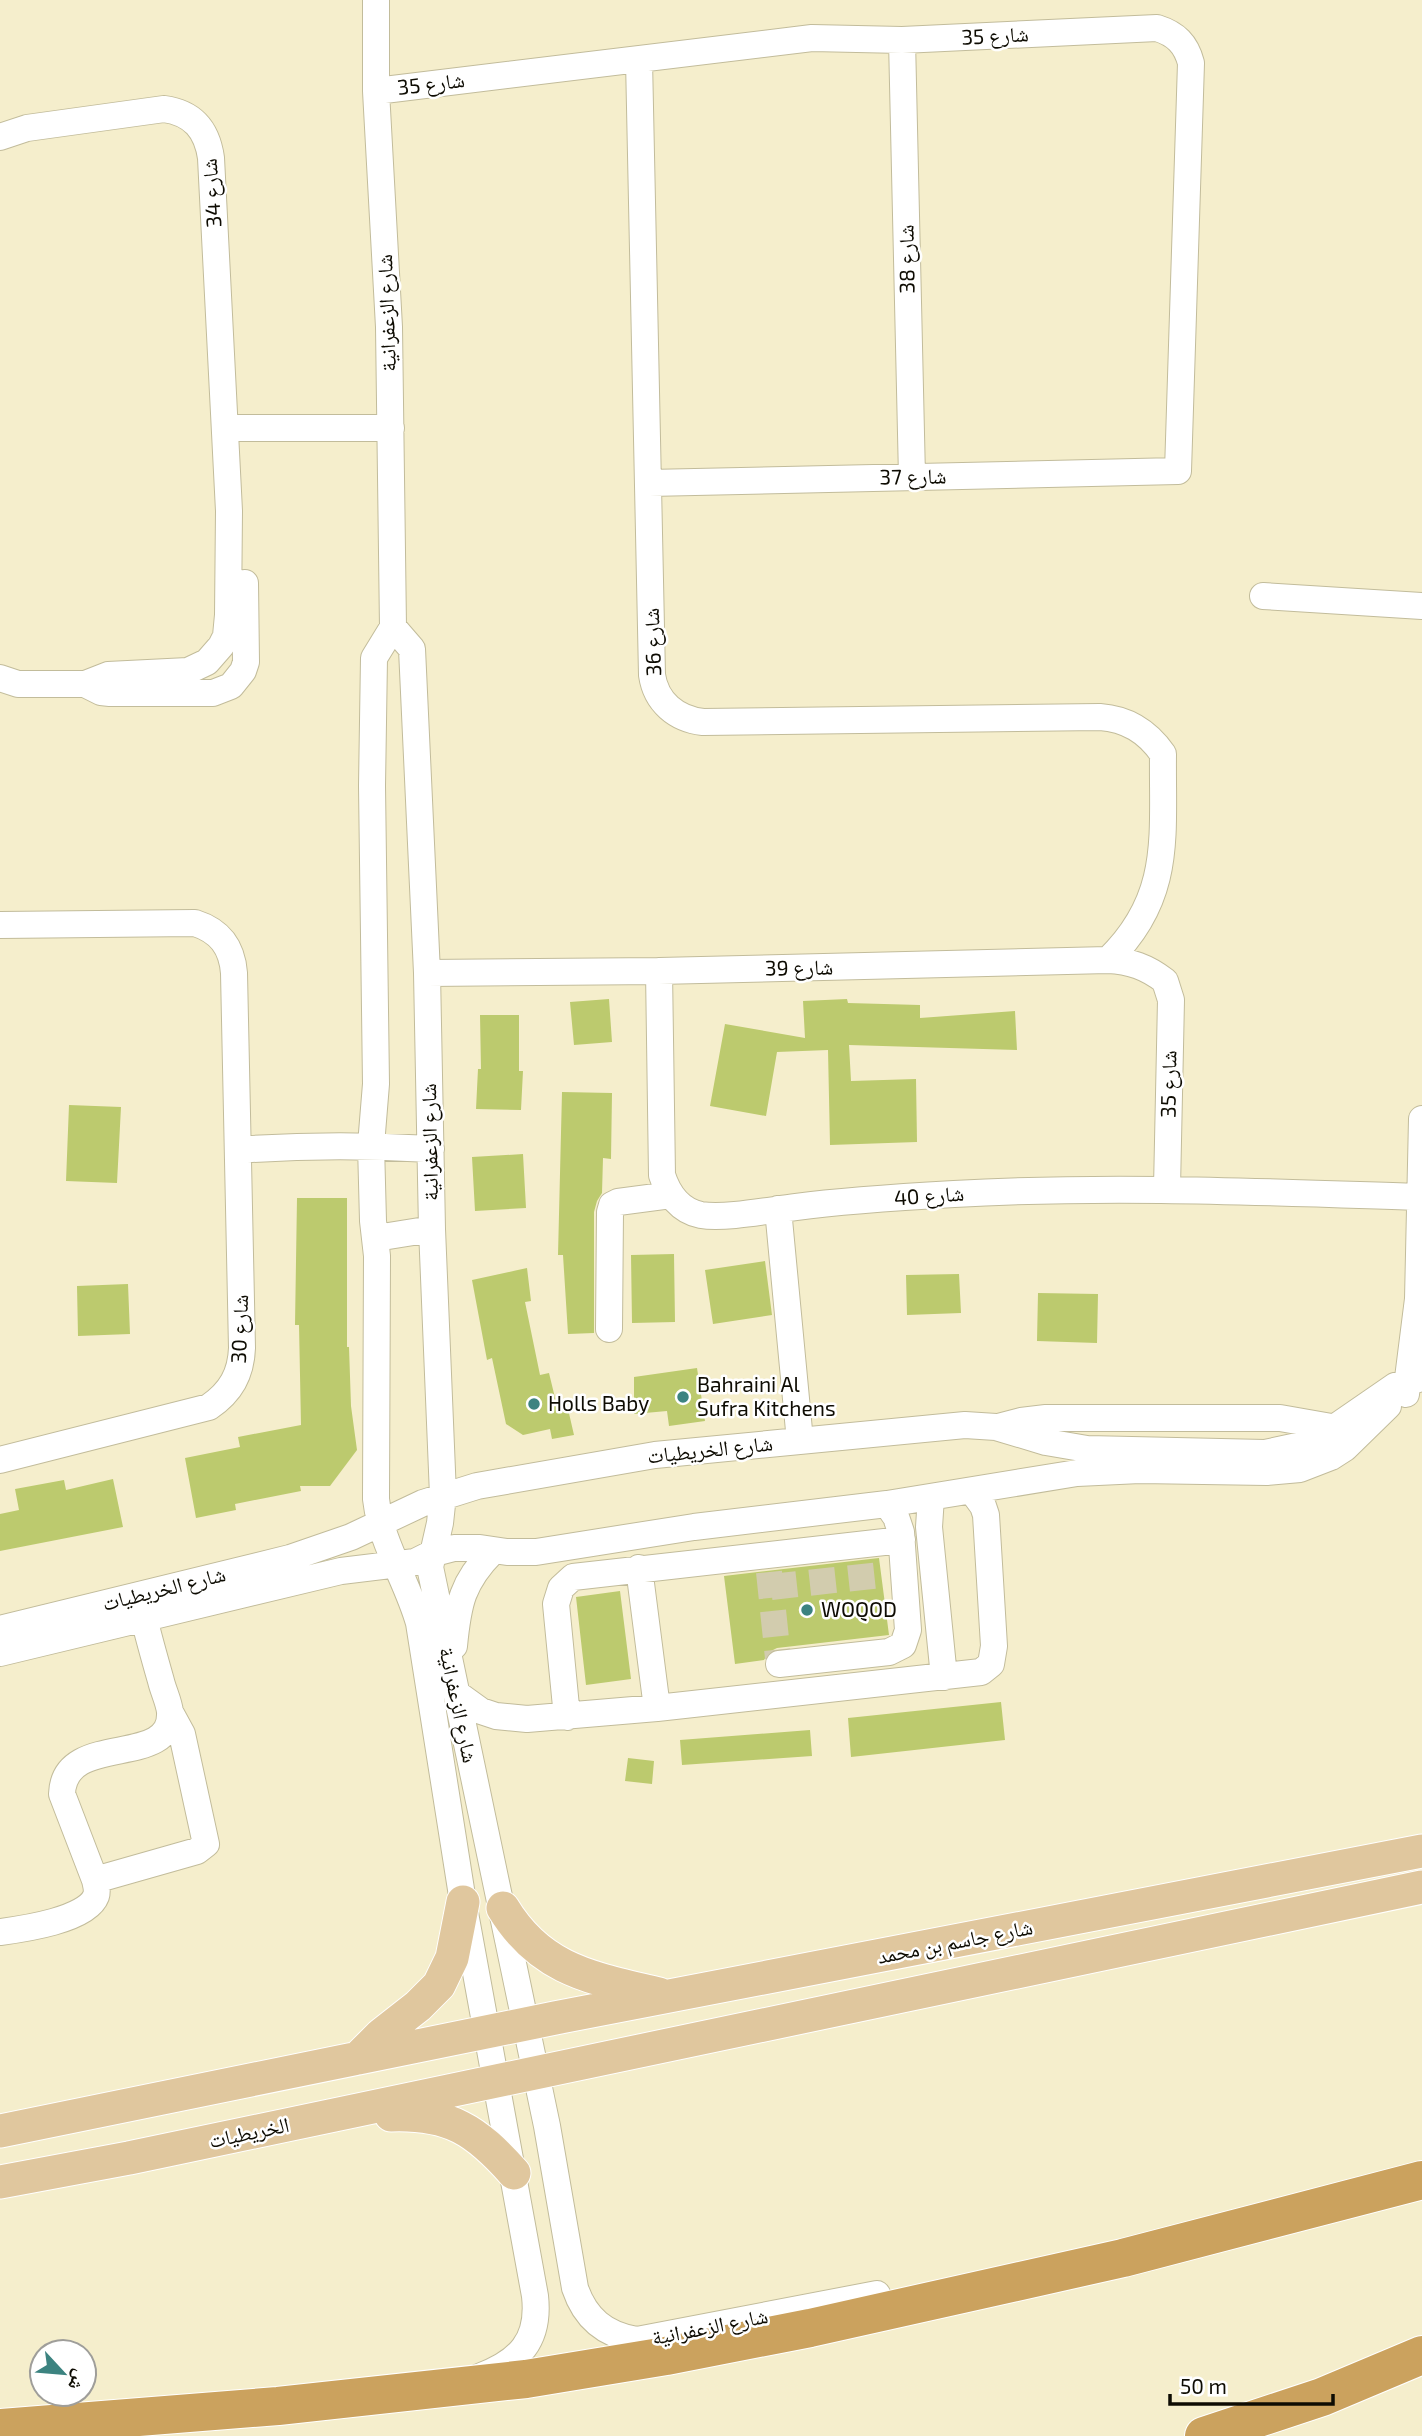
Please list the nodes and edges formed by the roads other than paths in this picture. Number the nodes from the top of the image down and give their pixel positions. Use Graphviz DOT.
graph roads {
  1 [pos="376,0"];
  2 [pos="902,40"];
  3 [pos="639,60"];
  4 [pos="376,91"];
  5 [pos="0,137"];
  6 [pos="225,428"];
  7 [pos="391,428"];
  8 [pos="1178,471"];
  9 [pos="912,477"];
  10 [pos="649,483"];
  11 [pos="1263,596"];
  12 [pos="1422,606"];
  13 [pos="393,627"];
  14 [pos="0,678"];
  15 [pos="0,925"];
  16 [pos="1108,960"];
  17 [pos="659,971"];
  18 [pos="427,973"];
  19 [pos="1165,981"];
  20 [pos="1422,1119"];
  21 [pos="371,1145"];
  22 [pos="430,1149"];
  23 [pos="239,1150"];
  24 [pos="1167,1188"];
  25 [pos="671,1195"];
  26 [pos="1421,1197"];
  27 [pos="778,1209"];
  28 [pos="432,1229"];
  29 [pos="376,1238"];
  30 [pos="609,1329"];
  31 [pos="1415,1375"];
  32 [pos="996,1427"];
  33 [pos="1337,1427"];
  34 [pos="800,1441"];
  35 [pos="1046,1442"];
  36 [pos="0,1453"];
  37 [pos="0,1460"];
  38 [pos="1045,1477"];
  39 [pos="972,1491"];
  40 [pos="443,1495"];
  41 [pos="931,1497"];
  42 [pos="887,1504"];
  43 [pos="380,1523"];
  44 [pos="902,1540"];
  45 [pos="493,1551"];
  46 [pos="431,1554"];
  47 [pos="396,1565"];
  48 [pos="639,1568"];
  49 [pos="144,1618"];
  50 [pos="0,1629"];
  51 [pos="0,1653"];
  52 [pos="944,1677"];
  53 [pos="453,1681"];
  54 [pos="782,1695"];
  55 [pos="657,1708"];
  56 [pos="170,1712"];
  57 [pos="567,1717"];
  58 [pos="1422,1851"];
  59 [pos="95,1880"];
  60 [pos="1422,1887"];
  61 [pos="463,1902"];
  62 [pos="503,1908"];
  63 [pos="0,1932"];
  64 [pos="668,1996"];
  65 [pos="526,2024"];
  66 [pos="487,2032"];
  67 [pos="358,2058"];
  68 [pos="536,2073"];
  69 [pos="496,2081"];
  70 [pos="319,2118"];
  71 [pos="0,2131"];
  72 [pos="514,2174"];
  73 [pos="1422,2180"];
  74 [pos="0,2182"];
  75 [pos="1039,2275"];
  76 [pos="1422,2345"];
  77 [pos="1422,2355"];
  78 [pos="1382,2372"];
  79 [pos="458,2386"];
  80 [pos="0,2428"];
  81 [pos="1204,2436"];
  1 -- 4 [label="street, شارع الزعفرانية"];
  2 -- 3 [label="street, شارع 35"];
  2 -- 8 [label="street, شارع 35"];
  2 -- 9 [label="street, شارع 38"];
  3 -- 4 [label="street, شارع 35"];
  3 -- 10 [label="street, شارع 36"];
  4 -- 7 [label="street, شارع الزعفرانية"];
  5 -- 6 [label="street, شارع 34"];
  6 -- 7 [label="street"];
  6 -- 14 [label="street, شارع 34"];
  7 -- 13 [label="street, شارع الزعفرانية"];
  8 -- 9 [label="street, شارع 37"];
  9 -- 10 [label="street, شارع 37"];
  10 -- 16 [label="street, شارع 36"];
  11 -- 12 [label="street"];
  13 -- 18 [label="street, شارع الزعفرانية"];
  13 -- 21 [label="street, شارع الزعفرانية"];
  15 -- 23 [label="street, شارع 30"];
  16 -- 17 [label="street, شارع 39"];
  16 -- 19 [label="street, شارع 39"];
  17 -- 18 [label="street, شارع 39"];
  17 -- 25 [label="street"];
  18 -- 22 [label="street, شارع الزعفرانية"];
  19 -- 24 [label="street, شارع 35"];
  20 -- 26 [label="street"];
  21 -- 22 [label="street"];
  21 -- 23 [label="street"];
  21 -- 29 [label="street, شارع الزعفرانية"];
  22 -- 28 [label="street, شارع الزعفرانية"];
  23 -- 37 [label="street, شارع 30"];
  24 -- 26 [label="street, شارع 40"];
  24 -- 27 [label="street, شارع 40"];
  25 -- 27 [label="street, شارع 40"];
  25 -- 30 [label="street"];
  26 -- 31 [label="street"];
  27 -- 34 [label="street"];
  28 -- 29 [label="street"];
  28 -- 40 [label="street, شارع الزعفرانية"];
  29 -- 43 [label="street, شارع الزعفرانية"];
  31 -- 33 [label="street, شارع الخريطيات"];
  31 -- 38 [label="street, شارع الخريطيات"];
  32 -- 33 [label="street"];
  32 -- 34 [label="street, شارع الخريطيات"];
  32 -- 35 [label="street, شارع الخريطيات"];
  33 -- 35 [label="street, شارع الخريطيات"];
  34 -- 40 [label="street, شارع الخريطيات"];
  35 -- 38 [label="street"];
  36 -- 37 [label="street"];
  38 -- 39 [label="street, شارع الخريطيات"];
  39 -- 41 [label="street, شارع الخريطيات"];
  39 -- 52 [label="street"];
  40 -- 43 [label="street, شارع الخريطيات"];
  40 -- 46 [label="street, شارع الزعفرانية"];
  41 -- 42 [label="street, شارع الخريطيات"];
  41 -- 52 [label="street"];
  42 -- 44 [label="street"];
  42 -- 45 [label="street, شارع الخريطيات"];
  43 -- 47 [label="street, شارع الزعفرانية"];
  43 -- 50 [label="street, شارع الخريطيات"];
  44 -- 48 [label="street"];
  44 -- 54 [label="street"];
  45 -- 46 [label="street, شارع الخريطيات"];
  45 -- 53 [label="street"];
  46 -- 47 [label="street, شارع الخريطيات"];
  46 -- 53 [label="street, شارع الزعفرانية"];
  47 -- 49 [label="street, شارع الخريطيات"];
  47 -- 61 [label="street, شارع الزعفرانية"];
  48 -- 55 [label="street"];
  48 -- 57 [label="street"];
  49 -- 51 [label="street, شارع الخريطيات"];
  49 -- 56 [label="street"];
  52 -- 54 [label="street"];
  53 -- 57 [label="street"];
  53 -- 62 [label="street, شارع الزعفرانية"];
  54 -- 55 [label="street"];
  55 -- 57 [label="street"];
  56 -- 59 [label="street"];
  56 -- 59 [label="street"];
  58 -- 64 [label="main road, شارع جاسم بن محمد"];
  59 -- 63 [label="street"];
  60 -- 68 [label="main road, شارع جاسم بن محمد"];
  61 -- 66 [label="street, شارع الزعفرانية"];
  61 -- 67 [label="main road"];
  62 -- 64 [label="main road"];
  62 -- 65 [label="street, شارع الزعفرانية"];
  64 -- 65 [label="main road, شارع جاسم بن محمد"];
  65 -- 66 [label="main road, شارع جاسم بن محمد"];
  65 -- 68 [label="street, شارع الزعفرانية"];
  66 -- 67 [label="main road"];
  66 -- 69 [label="street, شارع الزعفرانية"];
  67 -- 71 [label="main road"];
  68 -- 69 [label="main road, شارع جاسم بن محمد"];
  68 -- 75 [label="street, شارع الزعفرانية"];
  69 -- 70 [label="main road, الخريطيات"];
  69 -- 72 [label="street, شارع الزعفرانية"];
  70 -- 72 [label="main road"];
  70 -- 74 [label="main road, الخريطيات"];
  72 -- 79 [label="street, شارع الزعفرانية"];
  73 -- 75 [label="highway"];
  75 -- 79 [label="highway"];
  76 -- 78 [label="highway"];
  77 -- 78 [label="highway"];
  78 -- 81 [label="highway"];
  79 -- 80 [label="highway"];
}
